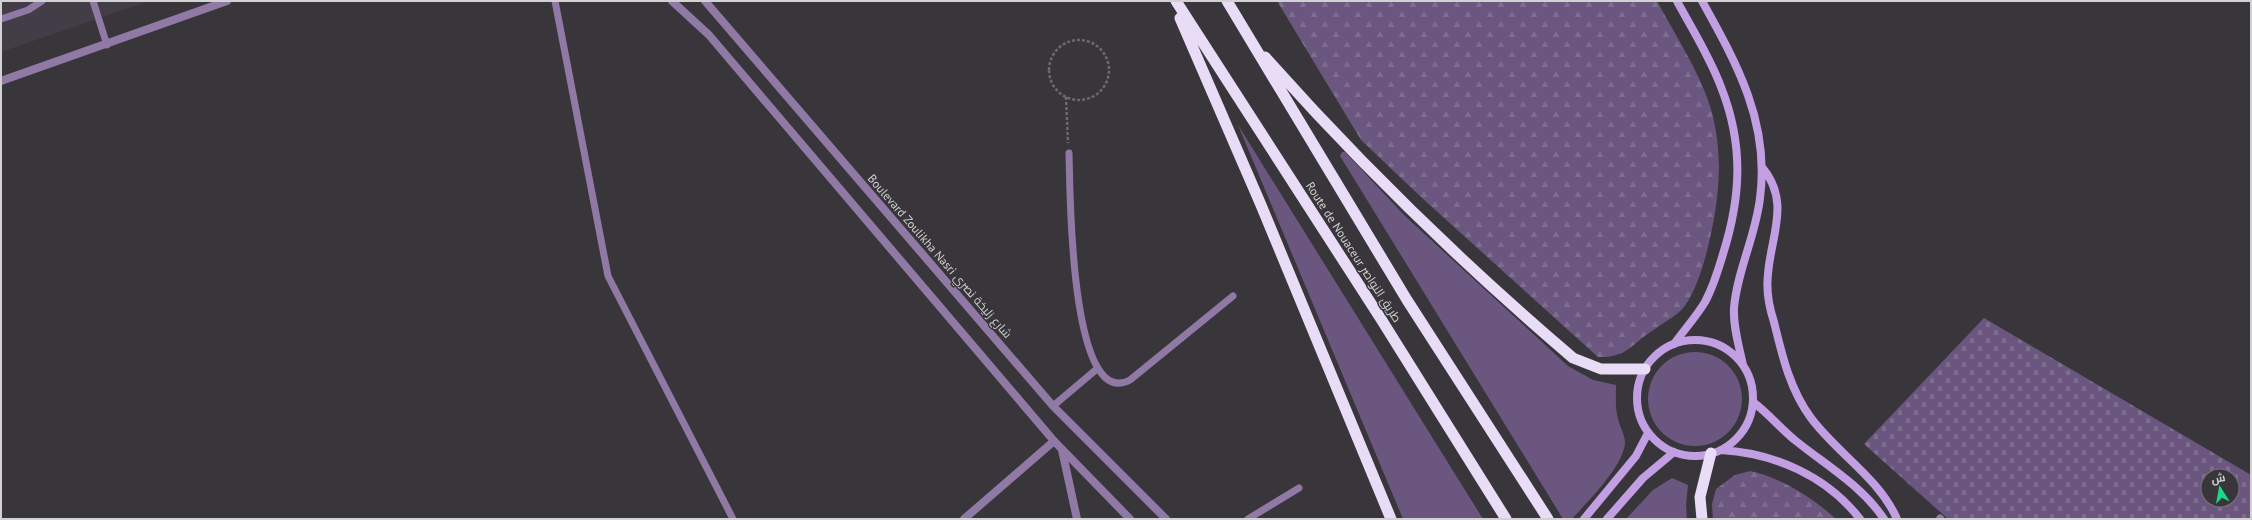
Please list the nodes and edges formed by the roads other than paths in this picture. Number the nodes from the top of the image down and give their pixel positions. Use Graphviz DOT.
graph roads {
  1 [pos="42,1"];
  2 [pos="93,1"];
  3 [pos="227,1"];
  4 [pos="555,1"];
  5 [pos="672,1"];
  6 [pos="704,1"];
  7 [pos="1172,1"];
  8 [pos="1176,1"];
  9 [pos="1227,1"];
  10 [pos="1677,1"];
  11 [pos="1702,1"];
  12 [pos="1,19"];
  13 [pos="1246,34"];
  14 [pos="107,45"];
  15 [pos="1,80"];
  16 [pos="1069,153"];
  17 [pos="1762,168"];
  18 [pos="1233,296"];
  19 [pos="1674,344"];
  20 [pos="1743,365"];
  21 [pos="1098,368"];
  22 [pos="1645,369"];
  23 [pos="1753,402"];
  24 [pos="1053,406"];
  25 [pos="1648,433"];
  26 [pos="1054,441"];
  27 [pos="1062,450"];
  28 [pos="1674,452"];
  29 [pos="1716,452"];
  30 [pos="1299,488"];
  31 [pos="1609,516"];
  32 [pos="733,519"];
  33 [pos="964,519"];
  34 [pos="1077,519"];
  35 [pos="1130,519"];
  36 [pos="1166,519"];
  37 [pos="1248,519"];
  38 [pos="1391,519"];
  39 [pos="1506,519"];
  40 [pos="1548,519"];
  41 [pos="1584,519"];
  42 [pos="1702,519"];
  43 [pos="1860,519"];
  44 [pos="1884,519"];
  45 [pos="1897,519"];
  1 -- 12 [label="lane"];
  2 -- 14 [label="lane"];
  3 -- 14 [label="street"];
  4 -- 32 [label="lane"];
  5 -- 26 [label="street"];
  6 -- 24 [label="street, Boulevard Zoulikha Nasri شارع زليخة نصري"];
  7 -- 38 [label="highway"];
  8 -- 39 [label="highway, Route de Nouaceur طريق النواصر"];
  9 -- 13 [label="highway, Route de Nouaceur طريق النواصر"];
  10 -- 19 [label="main road"];
  11 -- 17 [label="main road"];
  13 -- 22 [label="highway"];
  13 -- 40 [label="highway, Route de Nouaceur طريق النواصر"];
  14 -- 15 [label="street"];
  16 -- 21 [label="lane"];
  17 -- 20 [label="main road"];
  17 -- 45 [label="main road"];
  18 -- 21 [label="lane"];
  19 -- 20 [label="main road"];
  19 -- 22 [label="main road"];
  20 -- 23 [label="main road"];
  21 -- 24 [label="lane"];
  22 -- 25 [label="main road"];
  23 -- 29 [label="main road"];
  23 -- 44 [label="main road"];
  24 -- 36 [label="street, Boulevard Zoulikha Nasri شارع زليخة نصري"];
  25 -- 28 [label="main road"];
  25 -- 41 [label="main road"];
  26 -- 27 [label="street"];
  26 -- 33 [label="street"];
  27 -- 34 [label="street"];
  27 -- 35 [label="street"];
  28 -- 29 [label="main road"];
  28 -- 31 [label="main road"];
  29 -- 42 [label="highway"];
  29 -- 43 [label="main road"];
  30 -- 37 [label="lane"];
}
